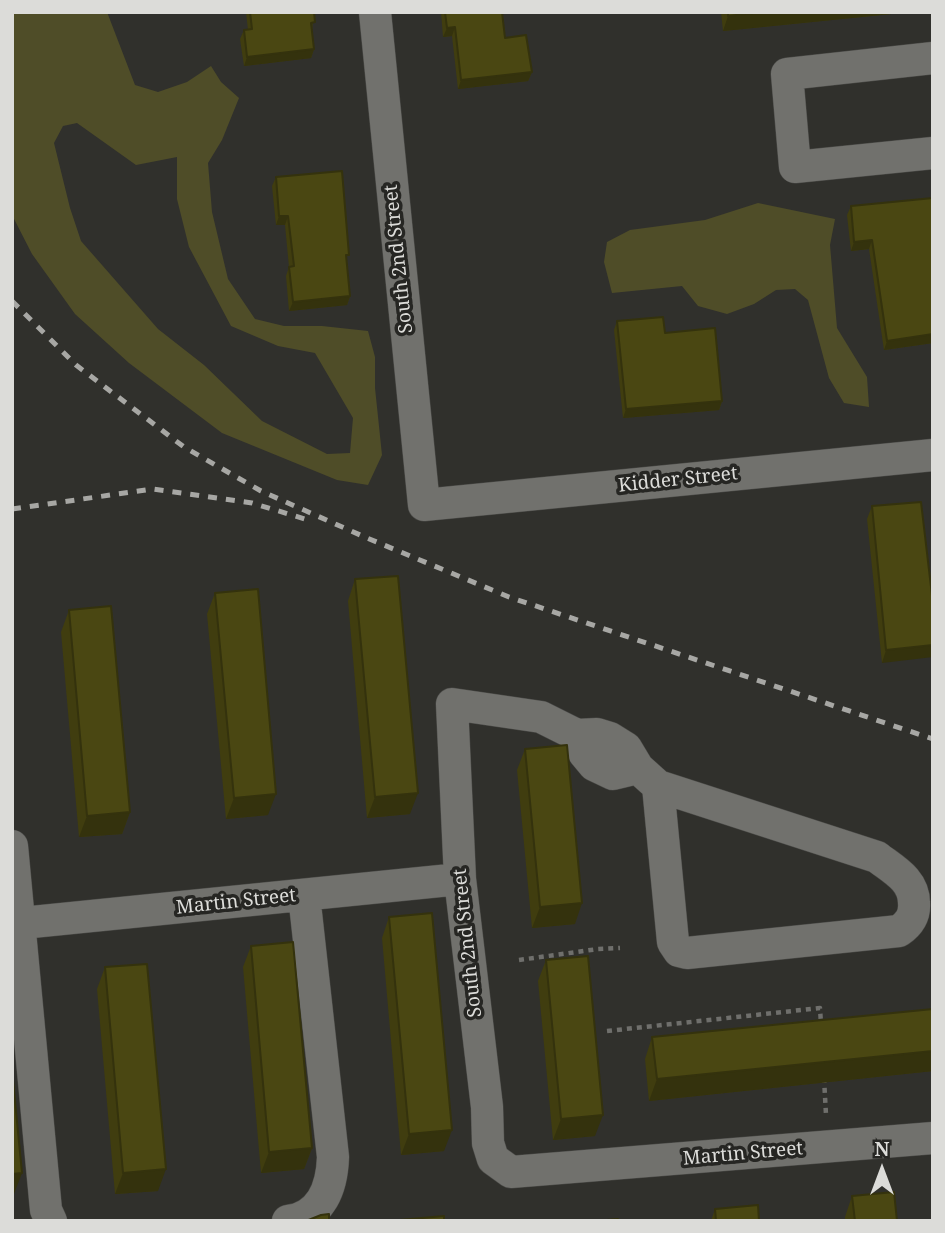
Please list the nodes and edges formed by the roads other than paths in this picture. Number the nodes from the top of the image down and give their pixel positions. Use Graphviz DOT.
graph roads {
  1 [pos="375,12"];
  2 [pos="933,58"];
  3 [pos="933,153"];
  4 [pos="933,455"];
  5 [pos="424,505"];
  6 [pos="648,777"];
  7 [pos="12,846"];
  8 [pos="460,879"];
  9 [pos="304,895"];
  10 [pos="16,924"];
  11 [pos="933,1138"];
  12 [pos="511,1172"];
  13 [pos="51,1221"];
  14 [pos="288,1221"];
  1 -- 5 [label="street, South 2nd Street"];
  2 -- 3 [label="street"];
  4 -- 5 [label="street, Kidder Street"];
  6 -- 6 [label="street"];
  6 -- 8 [label="street, South 2nd Street"];
  7 -- 10 [label="street"];
  8 -- 9 [label="street, Martin Street"];
  8 -- 12 [label="street, South 2nd Street"];
  9 -- 10 [label="street, Martin Street"];
  9 -- 14 [label="street"];
  10 -- 13 [label="street"];
  11 -- 12 [label="street, Martin Street"];
}
